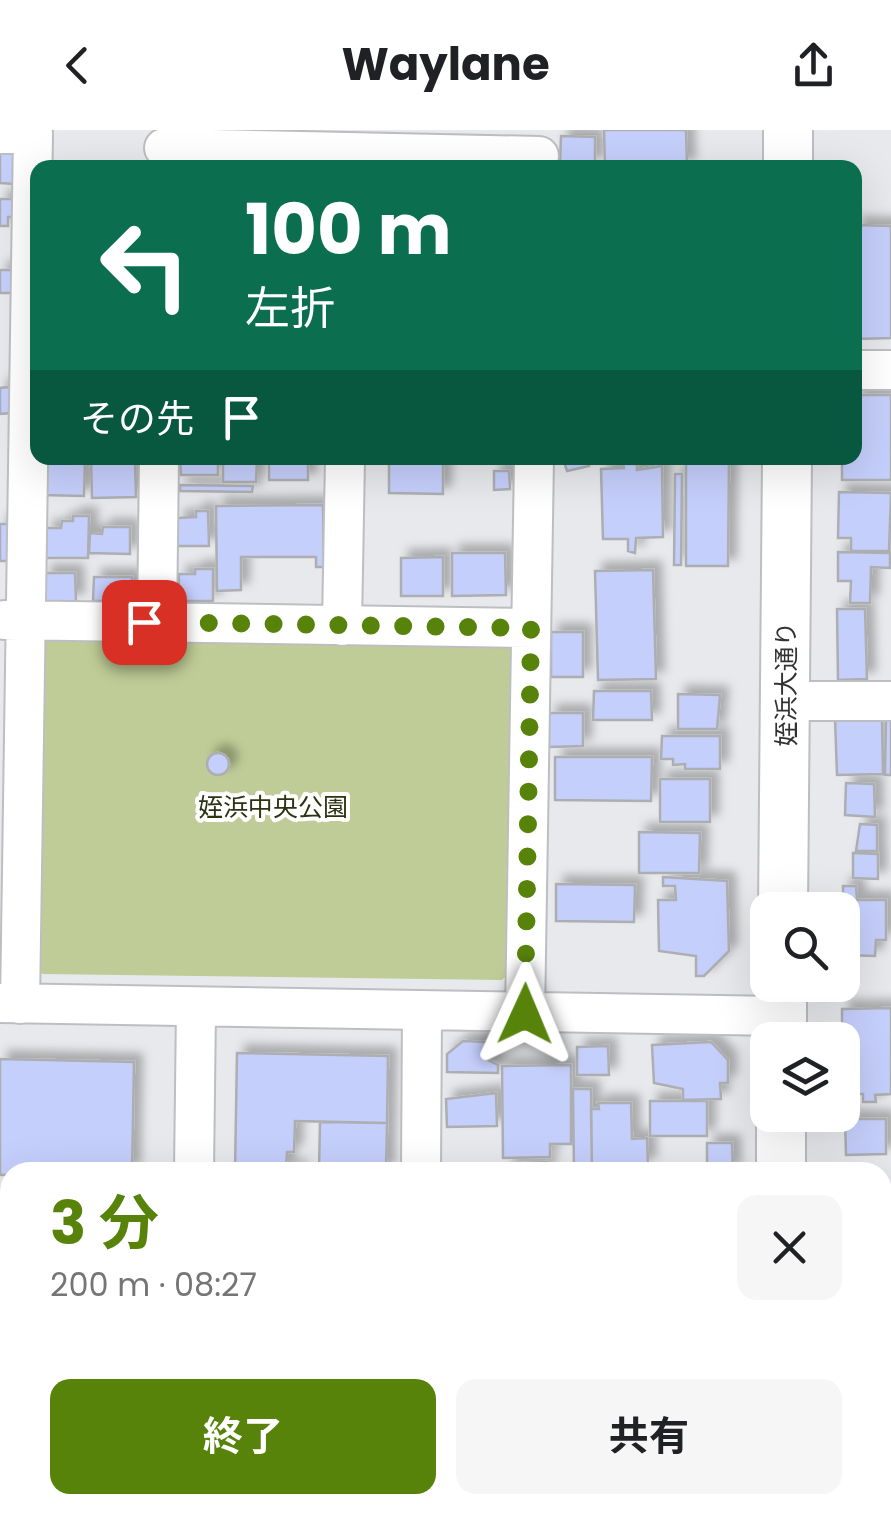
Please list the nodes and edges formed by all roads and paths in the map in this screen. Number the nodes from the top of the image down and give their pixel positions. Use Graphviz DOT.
graph roads {
  1 [pos="788,130"];
  2 [pos="0,134"];
  3 [pos="164,149"];
  4 [pos="539,151"];
  5 [pos="788,160"];
  6 [pos="16,242"];
  7 [pos="23,351"];
  8 [pos="862,370"];
  9 [pos="891,370"];
  10 [pos="159,465"];
  11 [pos="345,465"];
  12 [pos="534,465"];
  13 [pos="786,465"];
  14 [pos="14,506"];
  15 [pos="13,620"];
  16 [pos="156,622"];
  17 [pos="342,626"];
  18 [pos="531,628"];
  19 [pos="786,701"];
  20 [pos="891,701"];
  21 [pos="12,738"];
  22 [pos="11,855"];
  23 [pos="783,892"];
  24 [pos="10,1004"];
  25 [pos="196,1008"];
  26 [pos="422,1012"];
  27 [pos="525,1014"];
  28 [pos="782,1014"];
  29 [pos="781,1132"];
  30 [pos="194,1162"];
  31 [pos="421,1162"];
  32 [pos="780,1162"];
  1 -- 5 [label="main road"];
  2 -- 6 [label="street"];
  3 -- 4 [label="street"];
  6 -- 7 [label="street"];
  7 -- 14 [label="street"];
  8 -- 9 [label="street"];
  10 -- 16 [label="street"];
  11 -- 17 [label="street"];
  12 -- 18 [label="street"];
  13 -- 19 [label="main road, 姪浜大通り"];
  14 -- 15 [label="street"];
  15 -- 16 [label="street"];
  15 -- 21 [label="street"];
  16 -- 17 [label="street"];
  17 -- 18 [label="street"];
  18 -- 27 [label="street"];
  19 -- 20 [label="street"];
  19 -- 23 [label="main road, 姪浜大通り"];
  21 -- 22 [label="street"];
  22 -- 24 [label="street"];
  24 -- 25 [label="street"];
  25 -- 26 [label="street"];
  25 -- 30 [label="street"];
  26 -- 27 [label="street"];
  26 -- 31 [label="street"];
  27 -- 28 [label="street"];
  29 -- 32 [label="main road"];
}
